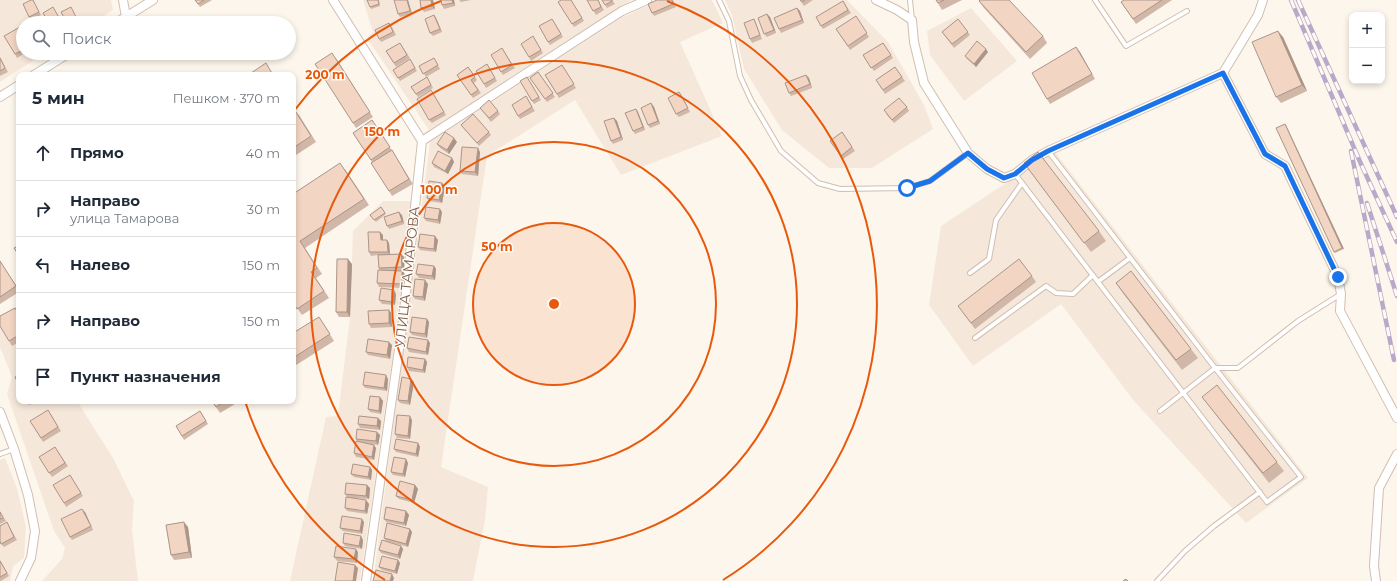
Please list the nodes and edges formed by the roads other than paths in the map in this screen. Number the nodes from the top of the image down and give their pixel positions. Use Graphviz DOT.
graph roads {
  1 [pos="123,0"];
  2 [pos="153,0"];
  3 [pos="334,0"];
  4 [pos="646,0"];
  5 [pos="719,0"];
  6 [pos="876,0"];
  7 [pos="910,0"];
  8 [pos="1096,0"];
  9 [pos="1263,0"];
  10 [pos="1187,11"];
  11 [pos="126,16"];
  12 [pos="128,16"];
  13 [pos="912,20"];
  14 [pos="58,60"];
  15 [pos="39,72"];
  16 [pos="1223,73"];
  17 [pos="16,86"];
  18 [pos="0,97"];
  19 [pos="422,141"];
  20 [pos="1048,151"];
  21 [pos="968,153"];
  22 [pos="1015,174"];
  23 [pos="1022,183"];
  24 [pos="1130,258"];
  25 [pos="970,273"];
  26 [pos="1093,275"];
  27 [pos="1099,281"];
  28 [pos="1341,294"];
  29 [pos="975,338"];
  30 [pos="1215,368"];
  31 [pos="1182,393"];
  32 [pos="1160,411"];
  33 [pos="0,412"];
  34 [pos="1397,418"];
  35 [pos="14,449"];
  36 [pos="0,454"];
  37 [pos="1397,454"];
  38 [pos="1260,492"];
  39 [pos="20,581"];
  40 [pos="366,581"];
  41 [pos="1157,581"];
  42 [pos="1376,581"];
  1 -- 11 [label="street"];
  2 -- 12 [label="street"];
  3 -- 19 [label="street"];
  4 -- 19 [label="street"];
  5 -- 21 [label="lane"];
  6 -- 13 [label="street"];
  7 -- 13 [label="lane"];
  8 -- 10 [label="lane"];
  9 -- 16 [label="street"];
  13 -- 21 [label="street"];
  14 -- 15 [label="street"];
  16 -- 20 [label="street"];
  16 -- 28 [label="street"];
  17 -- 18 [label="street"];
  19 -- 40 [label="street, УЛИЦА ТАМАРОВА"];
  20 -- 22 [label="street"];
  20 -- 24 [label="lane"];
  21 -- 22 [label="street"];
  22 -- 23 [label="lane"];
  23 -- 25 [label="lane"];
  23 -- 26 [label="lane"];
  24 -- 27 [label="lane"];
  24 -- 30 [label="lane"];
  26 -- 27 [label="lane"];
  26 -- 29 [label="lane"];
  27 -- 31 [label="lane"];
  28 -- 30 [label="lane"];
  28 -- 34 [label="street"];
  30 -- 31 [label="lane"];
  30 -- 38 [label="lane"];
  31 -- 32 [label="lane"];
  31 -- 38 [label="lane"];
  33 -- 35 [label="street"];
  35 -- 36 [label="lane"];
  35 -- 39 [label="street"];
  37 -- 42 [label="street"];
  38 -- 41 [label="lane"];
}
